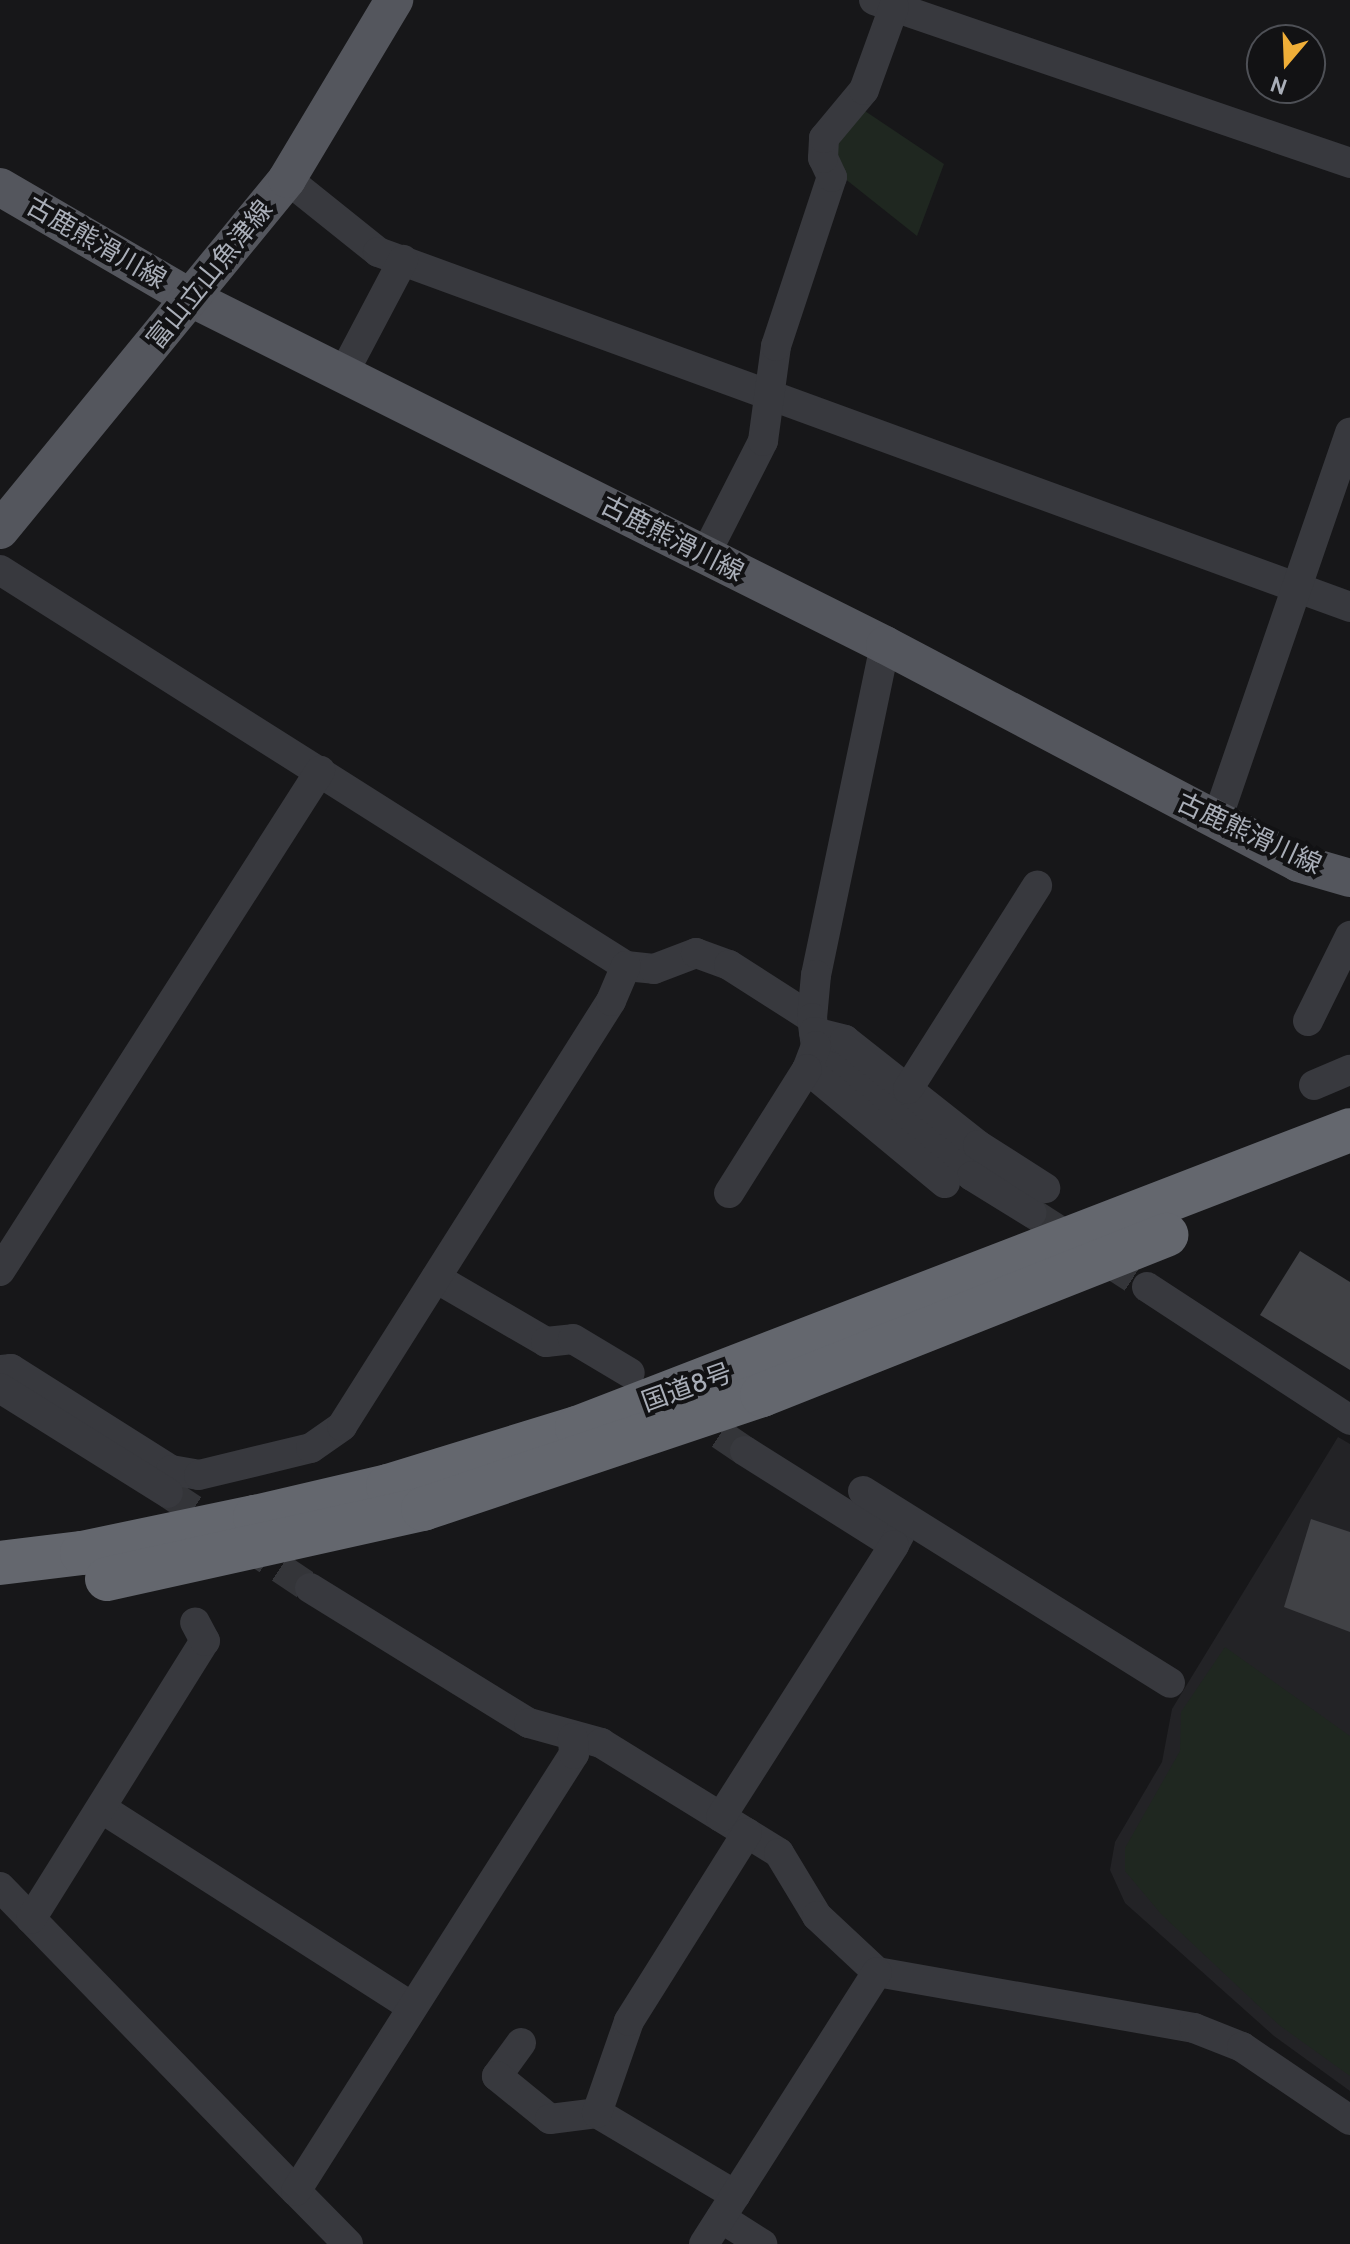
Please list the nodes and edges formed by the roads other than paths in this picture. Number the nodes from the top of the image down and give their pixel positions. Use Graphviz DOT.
graph roads {
  1 [pos="394,0"];
  2 [pos="884,3"];
  3 [pos="1350,163"];
  4 [pos="287,179"];
  5 [pos="0,187"];
  6 [pos="403,260"];
  7 [pos="191,298"];
  8 [pos="343,374"];
  9 [pos="766,392"];
  10 [pos="1350,432"];
  11 [pos="0,530"];
  12 [pos="705,555"];
  13 [pos="0,570"];
  14 [pos="1296,584"];
  15 [pos="1350,607"];
  16 [pos="885,645"];
  17 [pos="320,771"];
  18 [pos="1216,822"];
  19 [pos="1350,878"];
  20 [pos="1037,886"];
  21 [pos="1350,936"];
  22 [pos="626,966"];
  23 [pos="1308,1021"];
  24 [pos="812,1041"];
  25 [pos="1350,1070"];
  26 [pos="1314,1085"];
  27 [pos="908,1089"];
  28 [pos="1350,1130"];
  29 [pos="1350,1162"];
  30 [pos="945,1183"];
  31 [pos="729,1193"];
  32 [pos="0,1271"];
  33 [pos="436,1278"];
  34 [pos="1147,1287"];
  35 [pos="0,1370"];
  36 [pos="630,1373"];
  37 [pos="0,1388"];
  38 [pos="1350,1420"];
  39 [pos="745,1451"];
  40 [pos="863,1491"];
  41 [pos="168,1493"];
  42 [pos="900,1533"];
  43 [pos="0,1563"];
  44 [pos="310,1588"];
  45 [pos="0,1593"];
  46 [pos="195,1622"];
  47 [pos="1170,1683"];
  48 [pos="573,1738"];
  49 [pos="101,1808"];
  50 [pos="721,1817"];
  51 [pos="747,1833"];
  52 [pos="0,1887"];
  53 [pos="31,1919"];
  54 [pos="877,1972"];
  55 [pos="411,2006"];
  56 [pos="521,2043"];
  57 [pos="597,2113"];
  58 [pos="1350,2120"];
  59 [pos="296,2191"];
  60 [pos="728,2206"];
  61 [pos="348,2244"];
  62 [pos="704,2244"];
  63 [pos="762,2244"];
  1 -- 4 [label="main road, 富山立山魚津線"];
  2 -- 3 [label="street"];
  2 -- 9 [label="street"];
  4 -- 6 [label="street"];
  4 -- 7 [label="main road, 富山立山魚津線"];
  5 -- 7 [label="main road, 古鹿熊滑川線"];
  6 -- 8 [label="street"];
  6 -- 9 [label="street"];
  7 -- 8 [label="main road, 古鹿熊滑川線"];
  7 -- 11 [label="main road, 富山立山魚津線"];
  8 -- 12 [label="main road, 古鹿熊滑川線"];
  9 -- 12 [label="street"];
  9 -- 14 [label="street"];
  10 -- 14 [label="street"];
  12 -- 16 [label="main road, 古鹿熊滑川線"];
  13 -- 17 [label="street"];
  14 -- 15 [label="street"];
  14 -- 18 [label="street"];
  16 -- 18 [label="main road, 古鹿熊滑川線"];
  16 -- 24 [label="street"];
  17 -- 22 [label="street"];
  17 -- 32 [label="street"];
  18 -- 19 [label="main road, 古鹿熊滑川線"];
  20 -- 27 [label="street"];
  21 -- 23 [label="street"];
  22 -- 24 [label="street"];
  22 -- 33 [label="street"];
  24 -- 27 [label="street"];
  24 -- 27 [label="street"];
  24 -- 30 [label="street"];
  24 -- 31 [label="street"];
  25 -- 26 [label="street"];
  28 -- 43 [label="highway, 国道8号"];
  29 -- 45 [label="highway, 国道8号"];
  33 -- 35 [label="street"];
  33 -- 36 [label="street"];
  34 -- 38 [label="street"];
  37 -- 41 [label="street"];
  39 -- 42 [label="street"];
  40 -- 42 [label="street"];
  42 -- 47 [label="street"];
  42 -- 50 [label="street"];
  44 -- 48 [label="street"];
  46 -- 49 [label="street"];
  48 -- 50 [label="street"];
  48 -- 55 [label="street"];
  49 -- 53 [label="street"];
  49 -- 55 [label="street"];
  50 -- 51 [label="street"];
  51 -- 54 [label="street"];
  51 -- 57 [label="street"];
  52 -- 53 [label="street"];
  53 -- 59 [label="street"];
  54 -- 58 [label="street"];
  54 -- 60 [label="street"];
  55 -- 59 [label="street"];
  56 -- 57 [label="street"];
  57 -- 60 [label="street"];
  59 -- 61 [label="street"];
  60 -- 62 [label="street"];
  60 -- 63 [label="street"];
}
